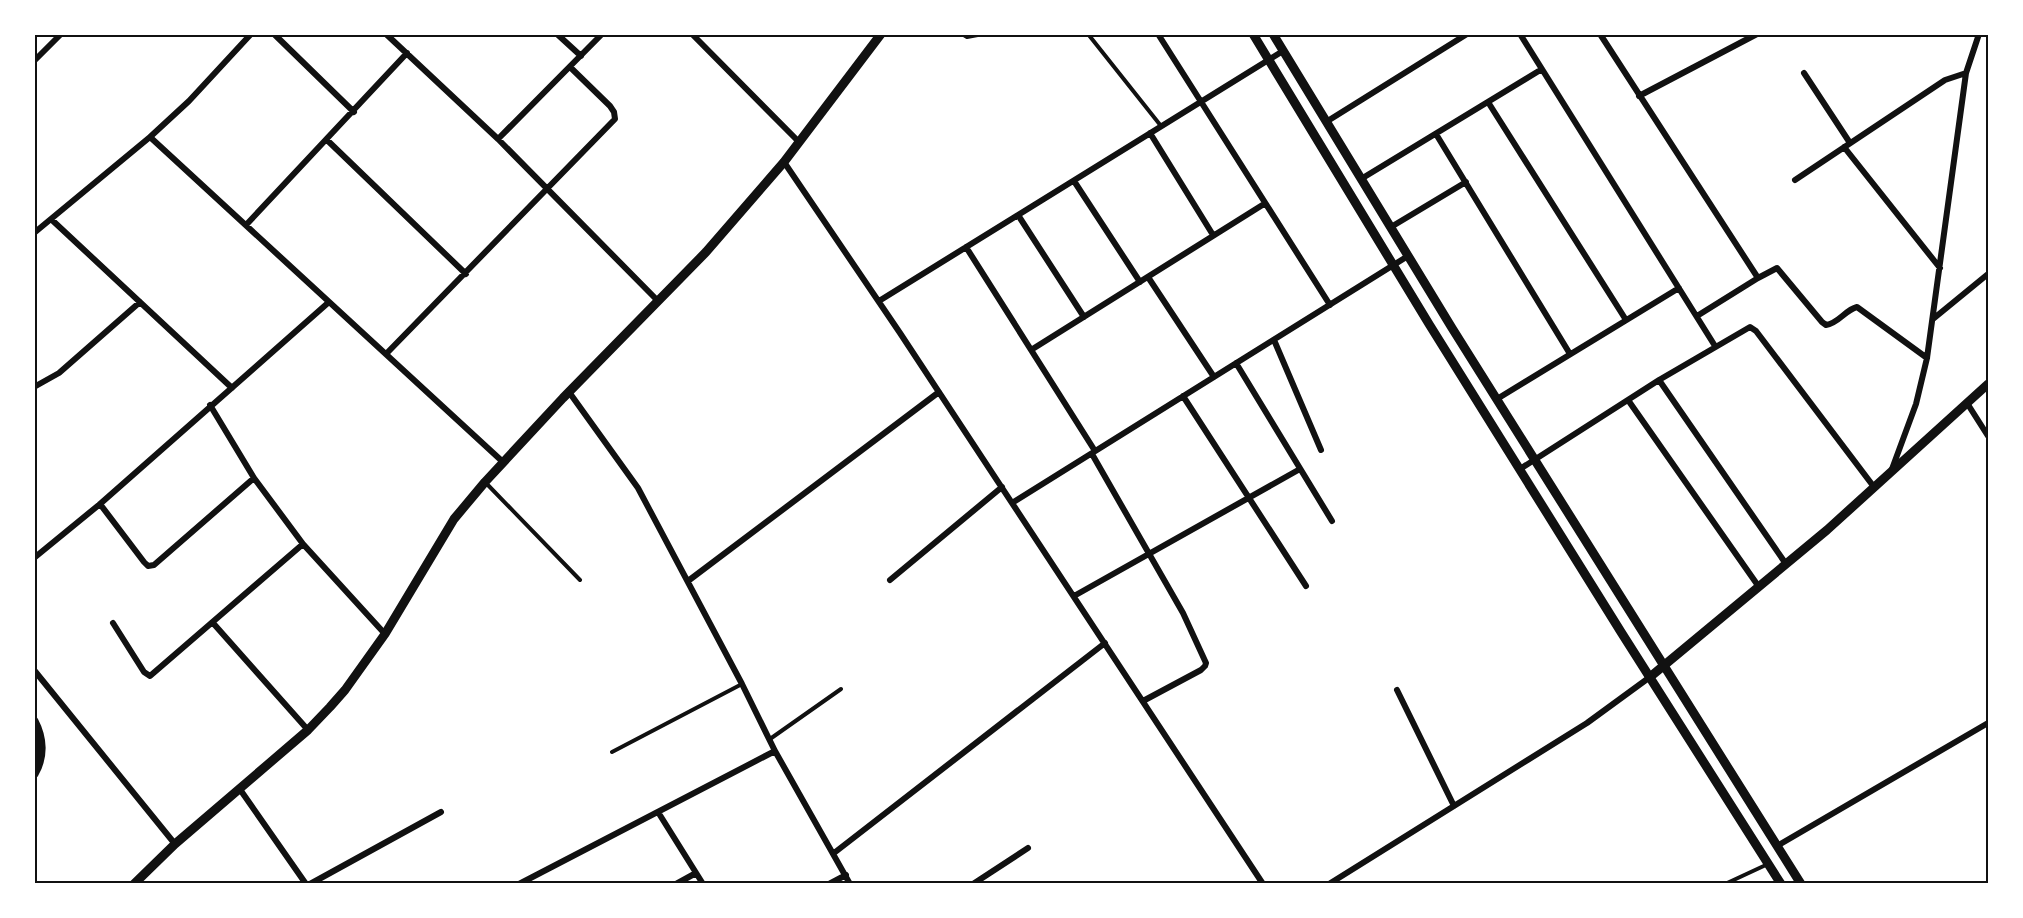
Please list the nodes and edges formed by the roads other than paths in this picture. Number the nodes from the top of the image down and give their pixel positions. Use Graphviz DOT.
graph roads {
  1 [pos="62,34"];
  2 [pos="251,34"];
  3 [pos="274,34"];
  4 [pos="386,34"];
  5 [pos="556,34"];
  6 [pos="602,34"];
  7 [pos="692,34"];
  8 [pos="881,34"];
  9 [pos="962,34"];
  10 [pos="983,34"];
  11 [pos="1088,34"];
  12 [pos="1158,34"];
  13 [pos="1253,34"];
  14 [pos="1273,34"];
  15 [pos="1467,34"];
  16 [pos="1520,34"];
  17 [pos="1600,34"];
  18 [pos="1756,34"];
  19 [pos="1979,34"];
  20 [pos="1283,51"];
  21 [pos="407,53"];
  22 [pos="581,56"];
  23 [pos="1269,60"];
  24 [pos="34,61"];
  25 [pos="570,67"];
  26 [pos="1542,69"];
  27 [pos="1804,73"];
  28 [pos="1966,73"];
  29 [pos="1639,96"];
  30 [pos="1201,102"];
  31 [pos="1488,102"];
  32 [pos="354,112"];
  33 [pos="1326,122"];
  34 [pos="1162,126"];
  35 [pos="1150,134"];
  36 [pos="1436,134"];
  37 [pos="150,137"];
  38 [pos="498,139"];
  39 [pos="327,140"];
  40 [pos="799,142"];
  41 [pos="1847,145"];
  42 [pos="784,162"];
  43 [pos="1361,179"];
  44 [pos="1795,180"];
  45 [pos="1074,181"];
  46 [pos="1466,182"];
  47 [pos="547,190"];
  48 [pos="1264,204"];
  49 [pos="1018,215"];
  50 [pos="52,220"];
  51 [pos="246,225"];
  52 [pos="1390,227"];
  53 [pos="34,233"];
  54 [pos="1213,236"];
  55 [pos="966,247"];
  56 [pos="1408,256"];
  57 [pos="1393,266"];
  58 [pos="1940,267"];
  59 [pos="466,274"];
  60 [pos="1989,274"];
  61 [pos="1148,277"];
  62 [pos="1758,278"];
  63 [pos="1140,282"];
  64 [pos="1679,288"];
  65 [pos="879,301"];
  66 [pos="140,302"];
  67 [pos="329,302"];
  68 [pos="658,302"];
  69 [pos="1330,305"];
  70 [pos="1697,316"];
  71 [pos="1084,317"];
  72 [pos="1626,320"];
  73 [pos="1932,320"];
  74 [pos="1274,340"];
  75 [pos="1715,346"];
  76 [pos="1031,350"];
  77 [pos="386,354"];
  78 [pos="1570,354"];
  79 [pos="1927,358"];
  80 [pos="1236,363"];
  81 [pos="1214,377"];
  82 [pos="1659,380"];
  83 [pos="1989,384"];
  84 [pos="34,387"];
  85 [pos="232,388"];
  86 [pos="569,392"];
  87 [pos="939,392"];
  88 [pos="1183,396"];
  89 [pos="1497,399"];
  90 [pos="1628,400"];
  91 [pos="1967,403"];
  92 [pos="210,405"];
  93 [pos="1989,436"];
  94 [pos="1321,450"];
  95 [pos="1093,452"];
  96 [pos="1534,460"];
  97 [pos="503,462"];
  98 [pos="1300,469"];
  99 [pos="1520,469"];
  100 [pos="1891,472"];
  101 [pos="254,478"];
  102 [pos="485,482"];
  103 [pos="1002,487"];
  104 [pos="1874,488"];
  105 [pos="1249,498"];
  106 [pos="1012,503"];
  107 [pos="100,504"];
  108 [pos="1332,521"];
  109 [pos="303,544"];
  110 [pos="1150,554"];
  111 [pos="34,558"];
  112 [pos="1786,564"];
  113 [pos="580,580"];
  114 [pos="890,580"];
  115 [pos="688,581"];
  116 [pos="1306,586"];
  117 [pos="1759,587"];
  118 [pos="1074,596"];
  119 [pos="113,623"];
  120 [pos="213,623"];
  121 [pos="385,634"];
  122 [pos="1105,643"];
  123 [pos="1664,665"];
  124 [pos="34,670"];
  125 [pos="1650,677"];
  126 [pos="742,684"];
  127 [pos="841,689"];
  128 [pos="1398,690"];
  129 [pos="1143,701"];
  130 [pos="34,721"];
  131 [pos="1989,723"];
  132 [pos="308,730"];
  133 [pos="769,739"];
  134 [pos="775,751"];
  135 [pos="612,752"];
  136 [pos="34,774"];
  137 [pos="239,788"];
  138 [pos="1454,806"];
  139 [pos="441,812"];
  140 [pos="658,812"];
  141 [pos="175,844"];
  142 [pos="1777,846"];
  143 [pos="1028,848"];
  144 [pos="834,853"];
  145 [pos="1769,864"];
  146 [pos="696,873"];
  147 [pos="846,875"];
  148 [pos="134,884"];
  149 [pos="308,884"];
  150 [pos="519,884"];
  151 [pos="676,884"];
  152 [pos="703,884"];
  153 [pos="830,884"];
  154 [pos="850,884"];
  155 [pos="973,884"];
  156 [pos="1263,884"];
  157 [pos="1329,884"];
  158 [pos="1725,884"];
  159 [pos="1781,884"];
  160 [pos="1801,884"];
  1 -- 24 [label="street"];
  2 -- 37 [label="street"];
  3 -- 32 [label="street"];
  4 -- 21 [label="street"];
  5 -- 22 [label="street"];
  6 -- 22 [label="street"];
  7 -- 40 [label="street"];
  8 -- 40 [label="street"];
  9 -- 10 [label="lane"];
  11 -- 34 [label="lane"];
  12 -- 30 [label="street"];
  13 -- 23 [label="street"];
  14 -- 20 [label="street"];
  15 -- 33 [label="street"];
  16 -- 26 [label="street"];
  17 -- 29 [label="street"];
  18 -- 29 [label="street"];
  19 -- 28 [label="street"];
  20 -- 23 [label="street"];
  20 -- 33 [label="street"];
  21 -- 32 [label="street"];
  21 -- 38 [label="street"];
  22 -- 25 [label="street"];
  23 -- 30 [label="street"];
  23 -- 57 [label="street"];
  25 -- 38 [label="street"];
  25 -- 47 [label="street"];
  26 -- 31 [label="street"];
  26 -- 64 [label="street"];
  27 -- 41 [label="street"];
  28 -- 41 [label="street"];
  28 -- 58 [label="street"];
  29 -- 62 [label="street"];
  30 -- 34 [label="street"];
  30 -- 48 [label="street"];
  31 -- 36 [label="street"];
  31 -- 72 [label="street"];
  32 -- 39 [label="street"];
  33 -- 43 [label="street"];
  34 -- 35 [label="street"];
  35 -- 45 [label="street"];
  35 -- 54 [label="street"];
  36 -- 43 [label="street"];
  36 -- 46 [label="street"];
  37 -- 50 [label="street"];
  37 -- 51 [label="street"];
  38 -- 47 [label="street"];
  39 -- 51 [label="street"];
  39 -- 59 [label="street"];
  40 -- 42 [label="street"];
  41 -- 44 [label="street"];
  41 -- 58 [label="street"];
  42 -- 65 [label="street"];
  42 -- 68 [label="street"];
  43 -- 52 [label="street"];
  45 -- 49 [label="street"];
  45 -- 63 [label="street"];
  46 -- 52 [label="street"];
  46 -- 78 [label="street"];
  47 -- 59 [label="street"];
  47 -- 68 [label="street"];
  48 -- 54 [label="street"];
  48 -- 69 [label="street"];
  49 -- 55 [label="street"];
  49 -- 71 [label="street"];
  50 -- 53 [label="street"];
  50 -- 66 [label="street"];
  51 -- 67 [label="street"];
  52 -- 56 [label="street"];
  54 -- 61 [label="street"];
  55 -- 65 [label="street"];
  55 -- 76 [label="street"];
  56 -- 57 [label="street"];
  56 -- 89 [label="street"];
  57 -- 69 [label="street"];
  57 -- 99 [label="street"];
  58 -- 73 [label="street"];
  59 -- 77 [label="street"];
  60 -- 73 [label="street"];
  61 -- 63 [label="street"];
  61 -- 81 [label="street"];
  62 -- 70 [label="street"];
  62 -- 79 [label="street"];
  63 -- 71 [label="street"];
  64 -- 70 [label="street"];
  64 -- 72 [label="street"];
  65 -- 87 [label="street"];
  66 -- 84 [label="street"];
  66 -- 85 [label="street"];
  67 -- 77 [label="street"];
  67 -- 85 [label="street"];
  68 -- 86 [label="street"];
  69 -- 74 [label="street"];
  70 -- 75 [label="street"];
  71 -- 76 [label="street"];
  72 -- 78 [label="street"];
  73 -- 79 [label="street"];
  74 -- 80 [label="street"];
  74 -- 94 [label="street"];
  75 -- 82 [label="street"];
  75 -- 104 [label="street"];
  76 -- 95 [label="street"];
  77 -- 97 [label="street"];
  78 -- 89 [label="street"];
  79 -- 100 [label="street"];
  80 -- 81 [label="street"];
  80 -- 98 [label="street"];
  81 -- 88 [label="street"];
  82 -- 90 [label="street"];
  82 -- 112 [label="street"];
  83 -- 91 [label="street"];
  85 -- 92 [label="street"];
  86 -- 97 [label="street"];
  86 -- 115 [label="street"];
  87 -- 103 [label="street"];
  87 -- 115 [label="street"];
  88 -- 95 [label="street"];
  88 -- 105 [label="street"];
  89 -- 96 [label="street"];
  90 -- 96 [label="street"];
  90 -- 117 [label="street"];
  91 -- 93 [label="street"];
  91 -- 100 [label="street"];
  92 -- 101 [label="street"];
  92 -- 107 [label="street"];
  95 -- 106 [label="street"];
  95 -- 110 [label="street"];
  96 -- 99 [label="street"];
  96 -- 123 [label="street"];
  97 -- 102 [label="street"];
  98 -- 105 [label="street"];
  98 -- 108 [label="street"];
  99 -- 125 [label="street"];
  100 -- 104 [label="street"];
  101 -- 107 [label="street"];
  101 -- 109 [label="street"];
  102 -- 113 [label="lane"];
  102 -- 121 [label="street"];
  103 -- 106 [label="street"];
  103 -- 114 [label="street"];
  104 -- 112 [label="street"];
  105 -- 110 [label="street"];
  105 -- 116 [label="street"];
  106 -- 118 [label="street"];
  107 -- 111 [label="street"];
  109 -- 120 [label="street"];
  109 -- 121 [label="street"];
  110 -- 118 [label="street"];
  110 -- 129 [label="street"];
  112 -- 117 [label="street"];
  115 -- 126 [label="street"];
  117 -- 123 [label="street"];
  118 -- 122 [label="street"];
  119 -- 120 [label="street"];
  120 -- 132 [label="street"];
  121 -- 132 [label="street"];
  122 -- 129 [label="street"];
  122 -- 144 [label="street"];
  123 -- 125 [label="street"];
  123 -- 142 [label="street"];
  124 -- 141 [label="street"];
  125 -- 138 [label="street"];
  125 -- 145 [label="street"];
  126 -- 133 [label="street"];
  126 -- 135 [label="lane"];
  127 -- 133 [label="lane"];
  128 -- 138 [label="street"];
  129 -- 156 [label="street"];
  130 -- 136 [label="street"];
  131 -- 142 [label="street"];
  132 -- 137 [label="street"];
  133 -- 134 [label="street"];
  134 -- 140 [label="street"];
  134 -- 144 [label="street"];
  137 -- 141 [label="street"];
  137 -- 149 [label="street"];
  138 -- 157 [label="street"];
  139 -- 149 [label="street"];
  140 -- 146 [label="street"];
  140 -- 150 [label="street"];
  141 -- 148 [label="street"];
  142 -- 160 [label="street"];
  143 -- 155 [label="street"];
  144 -- 147 [label="street"];
  145 -- 158 [label="lane"];
  145 -- 159 [label="street"];
  146 -- 151 [label="street"];
  146 -- 152 [label="street"];
  147 -- 153 [label="street"];
  147 -- 154 [label="street"];
}
